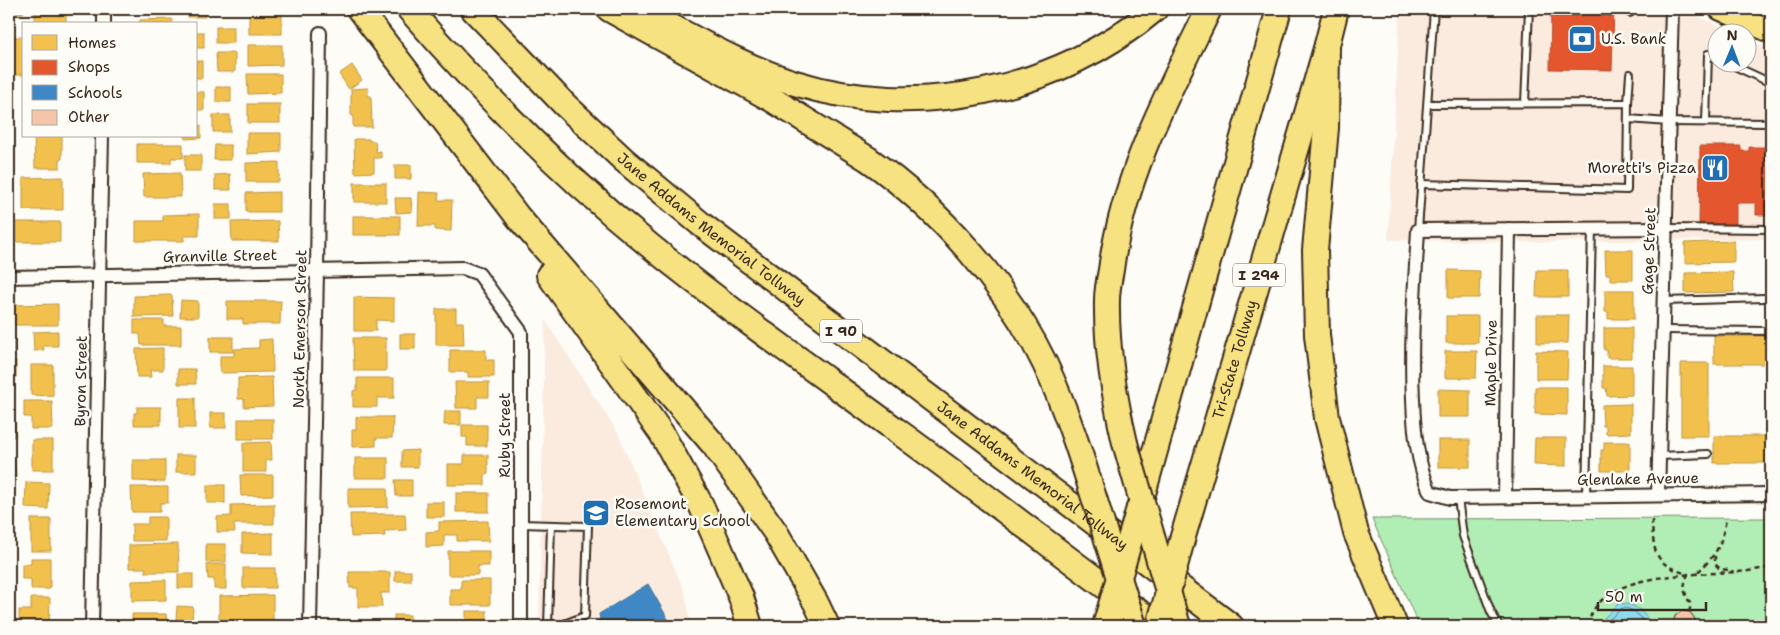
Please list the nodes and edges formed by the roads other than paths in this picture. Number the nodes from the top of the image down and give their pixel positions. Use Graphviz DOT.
graph roads {
  1 [pos="104,9"];
  2 [pos="359,9"];
  3 [pos="409,9"];
  4 [pos="473,9"];
  5 [pos="609,9"];
  6 [pos="638,9"];
  7 [pos="1155,9"];
  8 [pos="1209,9"];
  9 [pos="1279,9"];
  10 [pos="1336,9"];
  11 [pos="1434,9"];
  12 [pos="1529,9"];
  13 [pos="1672,9"];
  14 [pos="1720,9"];
  15 [pos="104,22"];
  16 [pos="1771,32"];
  17 [pos="320,33"];
  18 [pos="1327,45"];
  19 [pos="1708,54"];
  20 [pos="1747,72"];
  21 [pos="1630,74"];
  22 [pos="1771,83"];
  23 [pos="1525,103"];
  24 [pos="1628,103"];
  25 [pos="1428,104"];
  26 [pos="1628,119"];
  27 [pos="1669,122"];
  28 [pos="1706,122"];
  29 [pos="1771,122"];
  30 [pos="102,138"];
  31 [pos="1421,184"];
  32 [pos="518,217"];
  33 [pos="1592,228"];
  34 [pos="1666,228"];
  35 [pos="1509,229"];
  36 [pos="1771,229"];
  37 [pos="1418,230"];
  38 [pos="463,268"];
  39 [pos="318,271"];
  40 [pos="100,275"];
  41 [pos="9,277"];
  42 [pos="1765,298"];
  43 [pos="1664,301"];
  44 [pos="1663,330"];
  45 [pos="1771,331"];
  46 [pos="1708,454"];
  47 [pos="1659,456"];
  48 [pos="1771,494"];
  49 [pos="1658,495"];
  50 [pos="1586,496"];
  51 [pos="1506,497"];
  52 [pos="1458,498"];
  53 [pos="521,524"];
  54 [pos="551,525"];
  55 [pos="1150,625"];
  56 [pos="92,626"];
  57 [pos="310,626"];
  58 [pos="522,626"];
  59 [pos="548,626"];
  60 [pos="559,626"];
  61 [pos="750,626"];
  62 [pos="827,626"];
  63 [pos="1105,626"];
  64 [pos="1178,626"];
  65 [pos="1231,626"];
  66 [pos="1395,626"];
  67 [pos="1500,626"];
  1 -- 15 [label="street"];
  2 -- 32 [label="highway"];
  3 -- 55 [label="highway"];
  4 -- 65 [label="highway, Jane Addams Memorial Tollway / I 90"];
  5 -- 55 [label="highway, bridge"];
  6 -- 7 [label="highway"];
  8 -- 64 [label="highway, bridge"];
  9 -- 63 [label="highway, bridge"];
  10 -- 18 [label="highway, Tri-State Tollway / I 294"];
  11 -- 25 [label="lane"];
  12 -- 23 [label="lane"];
  13 -- 27 [label="street, Gage Street"];
  14 -- 16 [label="main road"];
  17 -- 39 [label="street, North Emerson Street"];
  18 -- 55 [label="highway, Tri-State Tollway / I 294, bridge"];
  18 -- 66 [label="highway"];
  19 -- 28 [label="lane"];
  20 -- 22 [label="lane"];
  21 -- 24 [label="lane"];
  23 -- 24 [label="lane"];
  23 -- 25 [label="lane"];
  24 -- 26 [label="lane"];
  25 -- 31 [label="lane"];
  26 -- 27 [label="lane"];
  26 -- 31 [label="lane"];
  27 -- 28 [label="lane"];
  27 -- 34 [label="street, Gage Street"];
  28 -- 29 [label="lane"];
  30 -- 40 [label="street, Byron Street"];
  31 -- 37 [label="lane"];
  32 -- 61 [label="highway"];
  32 -- 62 [label="highway"];
  33 -- 34 [label="street"];
  33 -- 35 [label="street"];
  33 -- 50 [label="lane"];
  34 -- 36 [label="lane"];
  34 -- 43 [label="street, Gage Street"];
  35 -- 37 [label="street"];
  35 -- 51 [label="street, Maple Drive"];
  37 -- 52 [label="street, Glenlake Avenue"];
  38 -- 39 [label="street, Granville Street"];
  38 -- 53 [label="street, Ruby Street"];
  39 -- 40 [label="street, Granville Street"];
  39 -- 57 [label="street, North Emerson Street"];
  40 -- 41 [label="street, Granville Street"];
  40 -- 56 [label="street, Byron Street"];
  42 -- 43 [label="lane"];
  43 -- 44 [label="street, Gage Street"];
  44 -- 45 [label="lane"];
  44 -- 47 [label="street, Gage Street"];
  46 -- 47 [label="lane"];
  47 -- 49 [label="street, Gage Street"];
  48 -- 49 [label="street, Glenlake Avenue"];
  49 -- 50 [label="street, Glenlake Avenue"];
  50 -- 51 [label="street, Glenlake Avenue"];
  51 -- 52 [label="street, Glenlake Avenue"];
  52 -- 67 [label="lane"];
  53 -- 54 [label="lane"];
  53 -- 58 [label="street, Ruby Street"];
  54 -- 59 [label="lane"];
  54 -- 60 [label="lane"];
}
